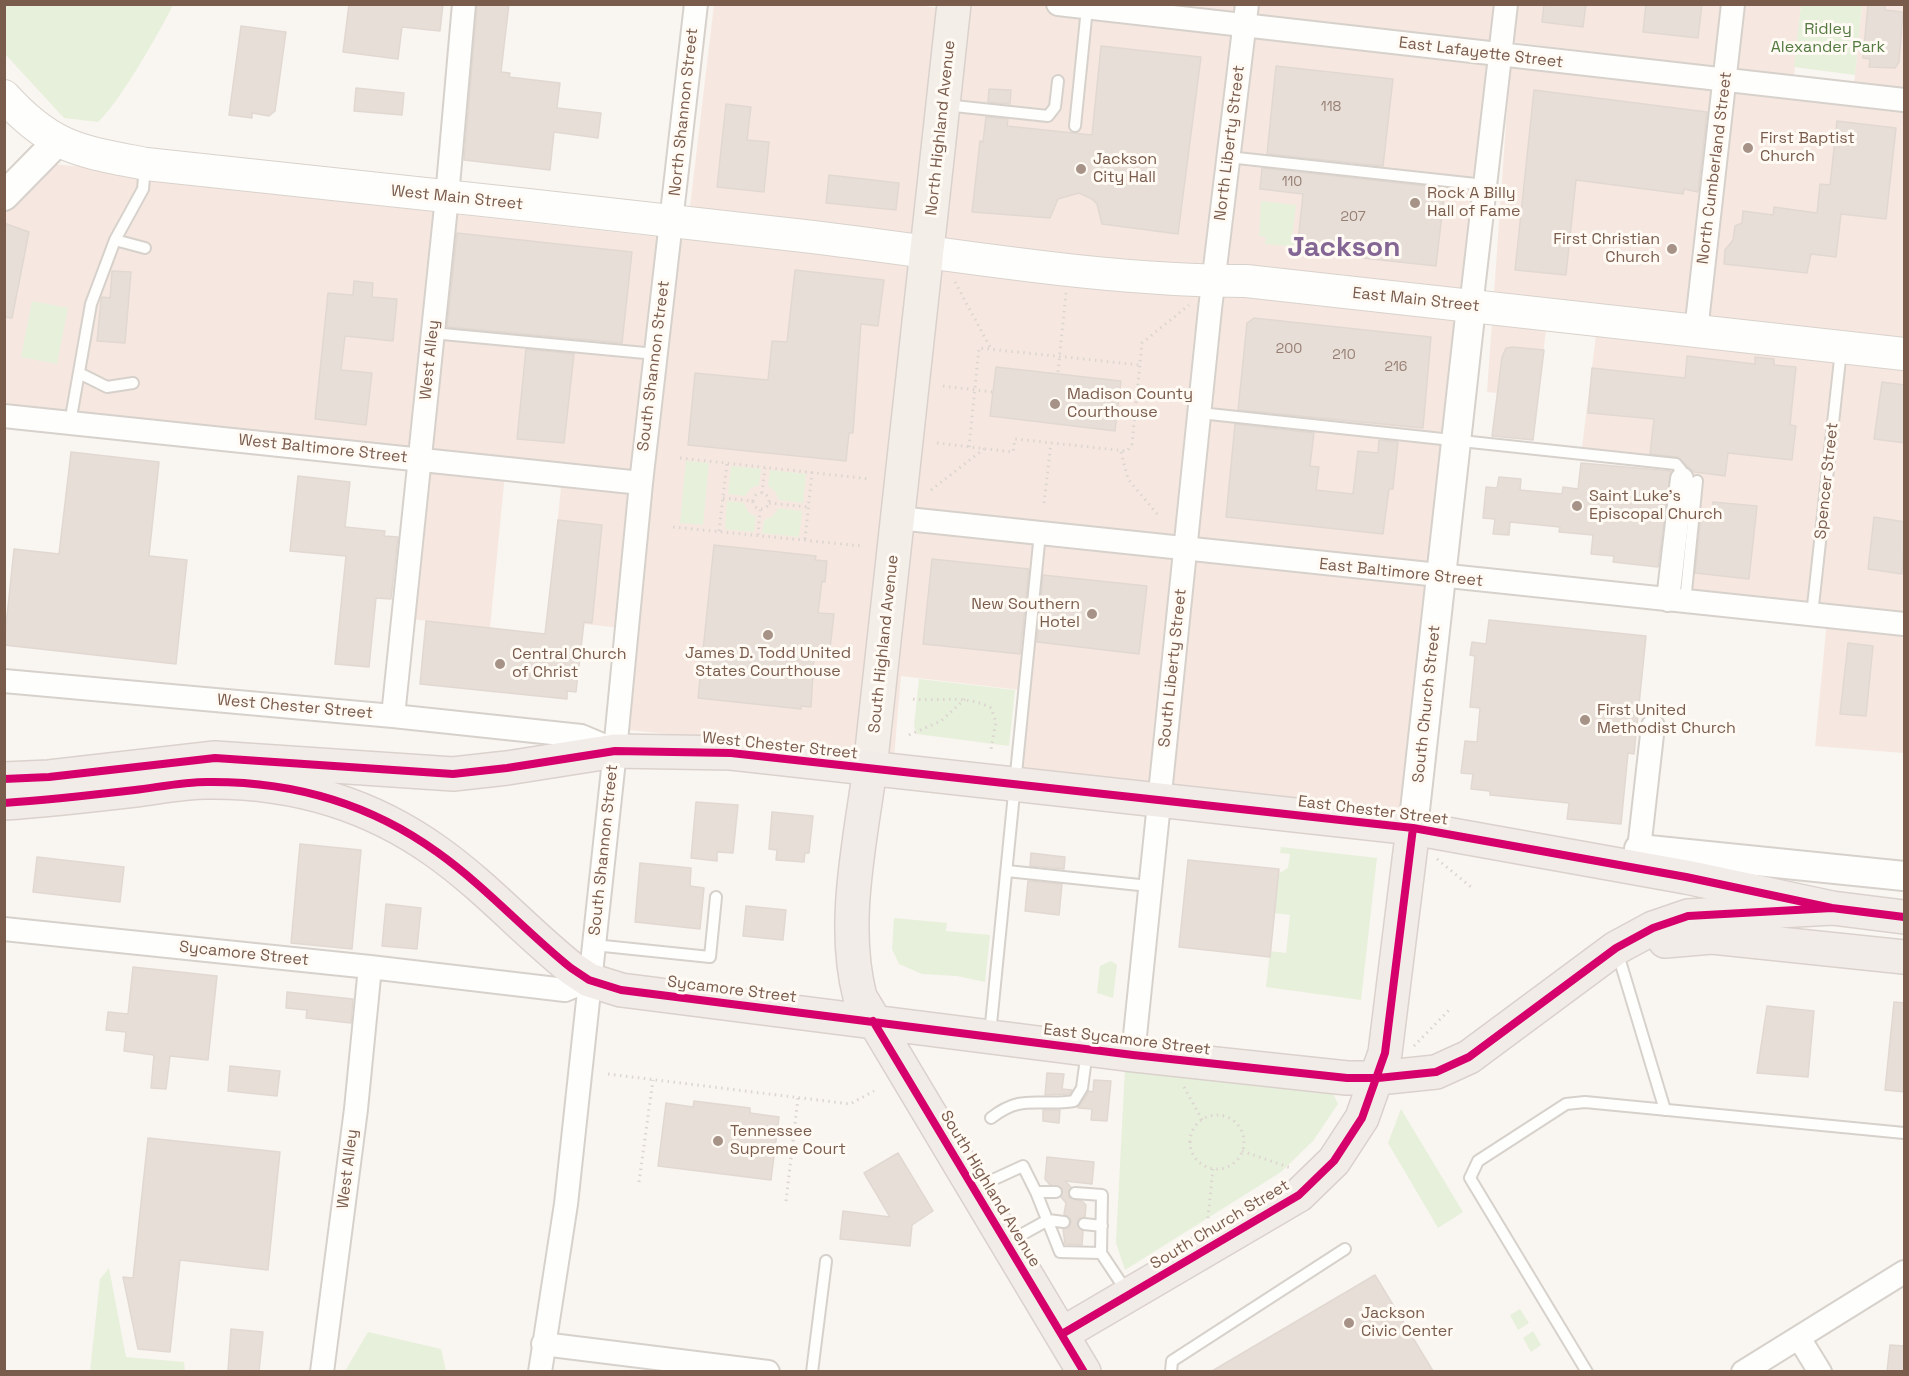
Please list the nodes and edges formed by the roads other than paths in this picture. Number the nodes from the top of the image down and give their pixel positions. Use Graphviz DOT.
graph roads {
  1 [pos="464,4"];
  2 [pos="696,4"];
  3 [pos="954,4"];
  4 [pos="1058,4"];
  5 [pos="1506,4"];
  6 [pos="1733,4"];
  7 [pos="1094,7"];
  8 [pos="1245,15"];
  9 [pos="1501,55"];
  10 [pos="1058,81"];
  11 [pos="1725,81"];
  12 [pos="4,96"];
  13 [pos="1905,100"];
  14 [pos="943,105"];
  15 [pos="1075,126"];
  16 [pos="57,142"];
  17 [pos="1228,157"];
  18 [pos="146,164"];
  19 [pos="1485,185"];
  20 [pos="4,196"];
  21 [pos="447,197"];
  22 [pos="672,219"];
  23 [pos="115,240"];
  24 [pos="145,248"];
  25 [pos="928,250"];
  26 [pos="1214,281"];
  27 [pos="1471,307"];
  28 [pos="1696,331"];
  29 [pos="432,333"];
  30 [pos="1841,347"];
  31 [pos="656,354"];
  32 [pos="1905,354"];
  33 [pos="79,373"];
  34 [pos="133,383"];
  35 [pos="1200,413"];
  36 [pos="4,417"];
  37 [pos="70,423"];
  38 [pos="1456,440"];
  39 [pos="419,458"];
  40 [pos="1690,480"];
  41 [pos="641,483"];
  42 [pos="898,518"];
  43 [pos="1040,533"];
  44 [pos="1186,549"];
  45 [pos="1441,577"];
  46 [pos="1676,601"];
  47 [pos="1812,615"];
  48 [pos="1905,624"];
  49 [pos="4,681"];
  50 [pos="393,716"];
  51 [pos="1653,726"];
  52 [pos="615,751"];
  53 [pos="870,768"];
  54 [pos="4,779"];
  55 [pos="1016,783"];
  56 [pos="51,788"];
  57 [pos="1158,799"];
  58 [pos="4,803"];
  59 [pos="1413,828"];
  60 [pos="1471,838"];
  61 [pos="1640,849"];
  62 [pos="1007,871"];
  63 [pos="1905,876"];
  64 [pos="1149,886"];
  65 [pos="716,897"];
  66 [pos="1832,908"];
  67 [pos="1901,917"];
  68 [pos="4,929"];
  69 [pos="594,945"];
  70 [pos="1616,948"];
  71 [pos="1905,957"];
  72 [pos="370,967"];
  73 [pos="590,980"];
  74 [pos="873,1021"];
  75 [pos="989,1037"];
  76 [pos="1087,1049"];
  77 [pos="1133,1055"];
  78 [pos="1378,1078"];
  79 [pos="1665,1110"];
  80 [pos="991,1118"];
  81 [pos="1905,1133"];
  82 [pos="974,1189"];
  83 [pos="1036,1192"];
  84 [pos="1056,1192"];
  85 [pos="1076,1193"];
  86 [pos="1048,1220"];
  87 [pos="1064,1222"];
  88 [pos="1084,1224"];
  89 [pos="1102,1226"];
  90 [pos="1007,1242"];
  91 [pos="1345,1249"];
  92 [pos="1101,1253"];
  93 [pos="826,1261"];
  94 [pos="1905,1272"];
  95 [pos="1129,1294"];
  96 [pos="1062,1334"];
  97 [pos="1799,1338"];
  98 [pos="543,1344"];
  99 [pos="322,1371"];
  100 [pos="540,1371"];
  101 [pos="768,1371"];
  102 [pos="812,1371"];
  103 [pos="1084,1371"];
  104 [pos="1170,1371"];
  105 [pos="1587,1371"];
  106 [pos="1743,1371"];
  107 [pos="1820,1371"];
  1 -- 21 [label="street, West Alley"];
  2 -- 22 [label="street, North Shannon Street"];
  3 -- 14 [label="main road, North Highland Avenue"];
  4 -- 7 [label="street, East Lafayette Street"];
  5 -- 9 [label="street"];
  6 -- 11 [label="street, North Cumberland Street"];
  7 -- 8 [label="street, East Lafayette Street"];
  7 -- 15 [label="lane"];
  8 -- 9 [label="street, East Lafayette Street"];
  8 -- 17 [label="street, North Liberty Street"];
  9 -- 11 [label="street, East Lafayette Street"];
  9 -- 19 [label="street"];
  10 -- 14 [label="lane"];
  11 -- 13 [label="street, East Lafayette Street"];
  11 -- 28 [label="street, North Cumberland Street"];
  12 -- 16 [label="main road, West Main Street"];
  14 -- 25 [label="main road, North Highland Avenue"];
  16 -- 18 [label="main road, West Main Street"];
  16 -- 20 [label="street"];
  17 -- 19 [label="lane"];
  17 -- 26 [label="street, North Liberty Street"];
  18 -- 21 [label="main road, West Main Street"];
  18 -- 23 [label="lane"];
  19 -- 27 [label="street"];
  21 -- 22 [label="main road, West Main Street"];
  21 -- 29 [label="street, West Alley"];
  22 -- 25 [label="main road, West Main Street"];
  22 -- 31 [label="street, South Shannon Street"];
  23 -- 24 [label="lane"];
  23 -- 33 [label="lane"];
  25 -- 26 [label="main road, East Main Street"];
  25 -- 42 [label="main road, South Highland Avenue"];
  26 -- 27 [label="main road, East Main Street"];
  26 -- 35 [label="street, South Liberty Street"];
  27 -- 28 [label="main road, East Main Street"];
  27 -- 38 [label="street, South Church Street"];
  28 -- 30 [label="main road, East Main Street"];
  29 -- 31 [label="lane"];
  29 -- 39 [label="street, West Alley"];
  30 -- 32 [label="main road, East Main Street"];
  30 -- 47 [label="lane, Spencer Street"];
  31 -- 41 [label="street, South Shannon Street"];
  33 -- 34 [label="lane"];
  33 -- 37 [label="lane"];
  35 -- 38 [label="lane"];
  35 -- 44 [label="street, South Liberty Street"];
  36 -- 37 [label="street, West Baltimore Street"];
  37 -- 39 [label="street, West Baltimore Street"];
  38 -- 40 [label="lane"];
  38 -- 45 [label="street, South Church Street"];
  39 -- 41 [label="street, West Baltimore Street"];
  39 -- 50 [label="street, West Alley"];
  40 -- 46 [label="street"];
  41 -- 52 [label="street, South Shannon Street"];
  42 -- 43 [label="street, East Baltimore Street"];
  42 -- 53 [label="main road, South Highland Avenue"];
  43 -- 44 [label="street, East Baltimore Street"];
  43 -- 55 [label="lane"];
  44 -- 45 [label="street, East Baltimore Street"];
  44 -- 57 [label="street, South Liberty Street"];
  45 -- 46 [label="street, East Baltimore Street"];
  45 -- 59 [label="street, South Church Street"];
  46 -- 47 [label="street, East Baltimore Street"];
  47 -- 48 [label="street, East Baltimore Street"];
  49 -- 50 [label="street, West Chester Street"];
  50 -- 52 [label="street, West Chester Street"];
  51 -- 61 [label="street"];
  52 -- 53 [label="highway, West Chester Street"];
  52 -- 56 [label="highway"];
  52 -- 69 [label="street, South Shannon Street"];
  53 -- 55 [label="highway, East Chester Street"];
  53 -- 74 [label="highway, South Highland Avenue"];
  54 -- 56 [label="highway"];
  55 -- 57 [label="highway, East Chester Street"];
  55 -- 62 [label="lane"];
  56 -- 58 [label="highway"];
  56 -- 73 [label="highway"];
  57 -- 59 [label="highway, East Chester Street"];
  57 -- 64 [label="street, South Liberty Street"];
  59 -- 60 [label="highway, East Chester Street"];
  59 -- 78 [label="highway, South Church Street"];
  60 -- 61 [label="highway"];
  60 -- 66 [label="highway, East Chester Street"];
  61 -- 63 [label="street"];
  62 -- 64 [label="lane"];
  62 -- 75 [label="lane"];
  64 -- 77 [label="street, South Liberty Street"];
  65 -- 69 [label="lane"];
  66 -- 67 [label="highway, East Chester Street"];
  66 -- 70 [label="highway, East Sycamore Street"];
  68 -- 72 [label="street, Sycamore Street"];
  69 -- 73 [label="street, South Shannon Street"];
  70 -- 71 [label="highway"];
  70 -- 78 [label="highway, East Sycamore Street"];
  70 -- 79 [label="lane"];
  72 -- 73 [label="street, Sycamore Street"];
  72 -- 99 [label="street, West Alley"];
  73 -- 74 [label="highway, Sycamore Street"];
  73 -- 98 [label="street, South Shannon Street"];
  74 -- 75 [label="highway, East Sycamore Street"];
  74 -- 82 [label="highway, South Highland Avenue"];
  75 -- 76 [label="highway, East Sycamore Street"];
  76 -- 77 [label="highway, East Sycamore Street"];
  76 -- 80 [label="lane"];
  77 -- 78 [label="highway, East Sycamore Street"];
  78 -- 95 [label="highway, South Church Street"];
  79 -- 81 [label="lane"];
  79 -- 105 [label="lane"];
  82 -- 83 [label="lane"];
  82 -- 90 [label="highway, South Highland Avenue"];
  83 -- 84 [label="lane"];
  83 -- 86 [label="lane"];
  85 -- 89 [label="lane"];
  86 -- 87 [label="lane"];
  86 -- 90 [label="lane"];
  86 -- 92 [label="lane"];
  88 -- 89 [label="lane"];
  89 -- 92 [label="lane"];
  90 -- 96 [label="highway, South Highland Avenue"];
  91 -- 104 [label="lane"];
  92 -- 95 [label="lane"];
  93 -- 102 [label="lane"];
  94 -- 97 [label="street"];
  95 -- 96 [label="highway, South Church Street"];
  96 -- 103 [label="highway, South Highland Avenue"];
  97 -- 106 [label="street"];
  97 -- 107 [label="street"];
  98 -- 100 [label="street, South Shannon Street"];
  98 -- 101 [label="street"];
}
